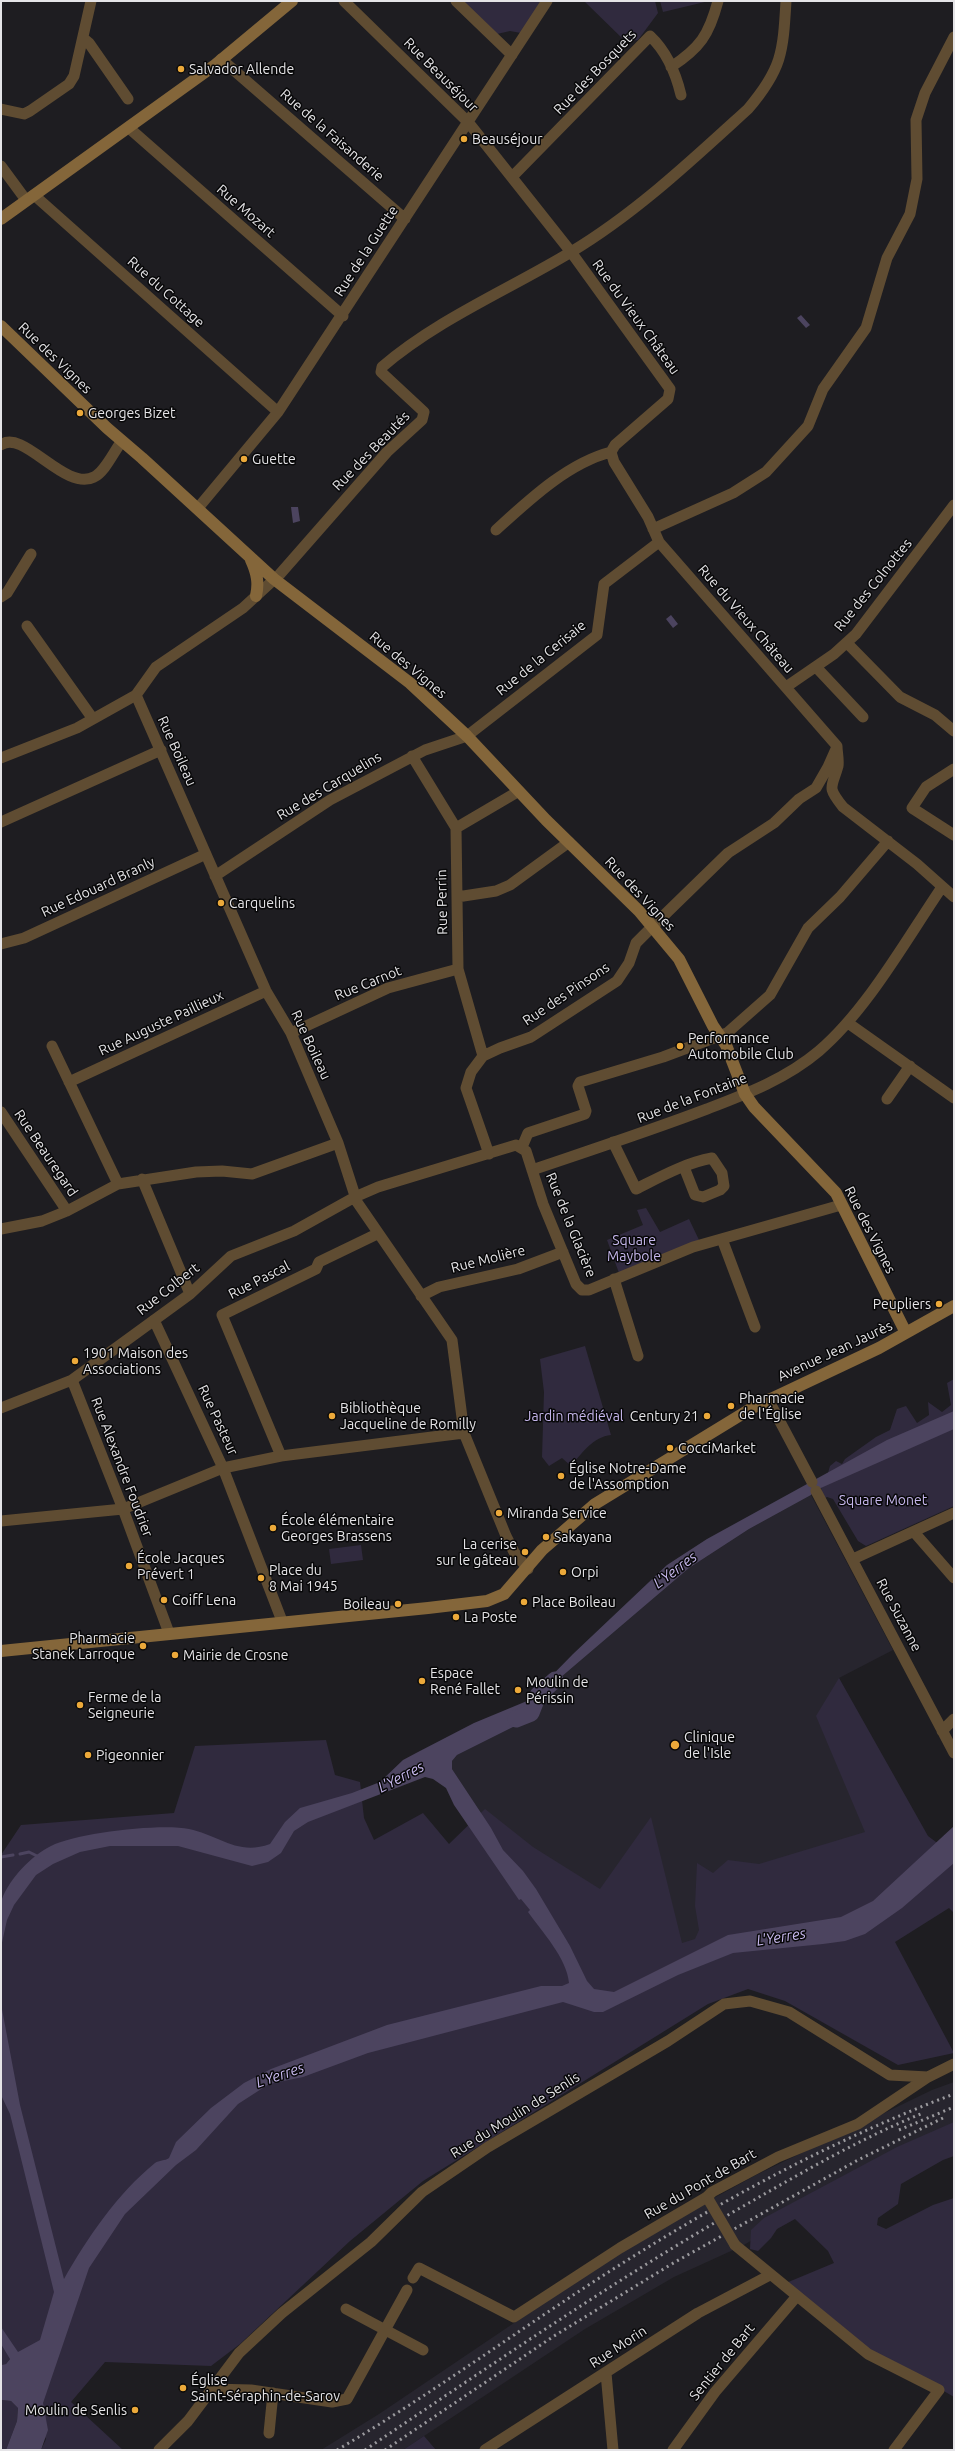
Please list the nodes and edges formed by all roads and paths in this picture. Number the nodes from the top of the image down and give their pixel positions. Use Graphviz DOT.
graph roads {
  1 [pos="91,1"];
  2 [pos="292,1"];
  3 [pos="344,1"];
  4 [pos="456,1"];
  5 [pos="547,1"];
  6 [pos="718,1"];
  7 [pos="786,1"];
  8 [pos="954,37"];
  9 [pos="83,38"];
  10 [pos="512,55"];
  11 [pos="222,59"];
  12 [pos="671,67"];
  13 [pos="682,96"];
  14 [pos="128,99"];
  15 [pos="1,109"];
  16 [pos="468,122"];
  17 [pos="130,128"];
  18 [pos="1,166"];
  19 [pos="512,177"];
  20 [pos="30,198"];
  21 [pos="1,219"];
  22 [pos="405,219"];
  23 [pos="571,252"];
  24 [pos="343,316"];
  25 [pos="1,326"];
  26 [pos="278,412"];
  27 [pos="122,441"];
  28 [pos="1,445"];
  29 [pos="611,452"];
  30 [pos="954,505"];
  31 [pos="198,508"];
  32 [pos="653,528"];
  33 [pos="496,530"];
  34 [pos="659,542"];
  35 [pos="31,554"];
  36 [pos="249,556"];
  37 [pos="274,579"];
  38 [pos="1,596"];
  39 [pos="256,596"];
  40 [pos="27,626"];
  41 [pos="847,643"];
  42 [pos="816,667"];
  43 [pos="786,687"];
  44 [pos="136,695"];
  45 [pos="864,717"];
  46 [pos="93,719"];
  47 [pos="954,731"];
  48 [pos="467,736"];
  49 [pos="837,746"];
  50 [pos="161,750"];
  51 [pos="412,756"];
  52 [pos="1,758"];
  53 [pos="954,769"];
  54 [pos="519,791"];
  55 [pos="1,822"];
  56 [pos="456,828"];
  57 [pos="954,835"];
  58 [pos="888,841"];
  59 [pos="569,842"];
  60 [pos="206,854"];
  61 [pos="215,876"];
  62 [pos="942,887"];
  63 [pos="457,897"];
  64 [pos="954,897"];
  65 [pos="652,927"];
  66 [pos="1,944"];
  67 [pos="458,969"];
  68 [pos="266,991"];
  69 [pos="848,1023"];
  70 [pos="291,1033"];
  71 [pos="720,1035"];
  72 [pos="52,1046"];
  73 [pos="483,1056"];
  74 [pos="910,1066"];
  75 [pos="69,1082"];
  76 [pos="745,1094"];
  77 [pos="954,1098"];
  78 [pos="887,1099"];
  79 [pos="1,1112"];
  80 [pos="613,1142"];
  81 [pos="338,1143"];
  82 [pos="522,1147"];
  83 [pos="489,1154"];
  84 [pos="684,1167"];
  85 [pos="532,1170"];
  86 [pos="142,1179"];
  87 [pos="118,1184"];
  88 [pos="355,1197"];
  89 [pos="841,1205"];
  90 [pos="67,1211"];
  91 [pos="1,1229"];
  92 [pos="377,1234"];
  93 [pos="722,1239"];
  94 [pos="563,1252"];
  95 [pos="614,1279"];
  96 [pos="190,1294"];
  97 [pos="422,1296"];
  98 [pos="954,1306"];
  99 [pos="154,1320"];
  100 [pos="755,1328"];
  101 [pos="906,1333"];
  102 [pos="638,1356"];
  103 [pos="72,1380"];
  104 [pos="768,1399"];
  105 [pos="1,1408"];
  106 [pos="464,1433"];
  107 [pos="281,1456"];
  108 [pos="223,1468"];
  109 [pos="123,1509"];
  110 [pos="954,1513"];
  111 [pos="1,1521"];
  112 [pos="914,1532"];
  113 [pos="853,1559"];
  114 [pos="528,1569"];
  115 [pos="954,1578"];
  116 [pos="282,1621"];
  117 [pos="168,1633"];
  118 [pos="1,1651"];
  119 [pos="954,1719"];
  120 [pos="942,1731"];
  121 [pos="954,1753"];
  122 [pos="954,2064"];
  123 [pos="928,2077"];
  124 [pos="707,2197"];
  125 [pos="770,2275"];
  126 [pos="414,2278"];
  127 [pos="407,2290"];
  128 [pos="797,2296"];
  129 [pos="346,2309"];
  130 [pos="385,2330"];
  131 [pos="423,2350"];
  132 [pos="606,2373"];
  133 [pos="211,2389"];
  134 [pos="273,2393"];
  135 [pos="268,2433"];
  136 [pos="159,2450"];
  137 [pos="486,2450"];
  138 [pos="613,2450"];
  139 [pos="673,2450"];
  140 [pos="894,2450"];
  1 -- 9 [label="street"];
  2 -- 11 [label="street"];
  3 -- 16 [label="street, Rue Beauséjour"];
  4 -- 10 [label="street"];
  5 -- 10 [label="street, Rue de la Guette"];
  6 -- 12 [label="street"];
  7 -- 23 [label="street, Rue du Vieux Château"];
  8 -- 32 [label="street"];
  9 -- 14 [label="street"];
  9 -- 15 [label="street"];
  10 -- 16 [label="street, Rue de la Guette"];
  11 -- 17 [label="street"];
  11 -- 22 [label="street, Rue de la Faisanderie"];
  12 -- 13 [label="street, Rue des Bosquets"];
  12 -- 19 [label="street, Rue des Bosquets"];
  16 -- 19 [label="street, Rue Beauséjour"];
  16 -- 22 [label="street, Rue de la Guette"];
  17 -- 20 [label="street"];
  17 -- 24 [label="street, Rue Mozart"];
  18 -- 20 [label="street, Rue du Cottage"];
  19 -- 23 [label="street, Rue Beauséjour"];
  20 -- 21 [label="street"];
  20 -- 26 [label="street, Rue du Cottage"];
  22 -- 24 [label="street, Rue de la Guette"];
  23 -- 29 [label="street, Rue du Vieux Château"];
  23 -- 37 [label="street, Rue des Beautés"];
  24 -- 26 [label="street, Rue de la Guette"];
  25 -- 27 [label="street, Rue des Vignes"];
  26 -- 31 [label="street, Rue de la Guette"];
  27 -- 28 [label="street"];
  27 -- 31 [label="street, Rue des Vignes"];
  29 -- 32 [label="street, Rue du Vieux Château"];
  29 -- 33 [label="street"];
  30 -- 41 [label="street, Rue des Colnottes"];
  31 -- 36 [label="street, Rue des Vignes"];
  32 -- 34 [label="street, Rue du Vieux Château"];
  34 -- 43 [label="street, Rue du Vieux Château"];
  34 -- 48 [label="street, Rue de la Cerisaie"];
  35 -- 38 [label="street"];
  36 -- 37 [label="street, Rue des Vignes"];
  36 -- 39 [label="street, Rue des Vignes"];
  37 -- 39 [label="street"];
  37 -- 48 [label="street, Rue des Vignes"];
  39 -- 44 [label="street"];
  40 -- 46 [label="street"];
  41 -- 42 [label="street, Rue des Colnottes"];
  41 -- 47 [label="street"];
  42 -- 43 [label="street, Rue des Colnottes"];
  42 -- 45 [label="street"];
  43 -- 49 [label="street, Rue du Vieux Château"];
  44 -- 46 [label="street"];
  44 -- 50 [label="street, Rue Boileau"];
  46 -- 52 [label="street"];
  48 -- 51 [label="street, Rue des Carquelins"];
  48 -- 54 [label="street, Rue des Vignes"];
  49 -- 58 [label="street"];
  49 -- 65 [label="street, Rue des Pinsons"];
  50 -- 55 [label="street"];
  50 -- 60 [label="street, Rue Boileau"];
  51 -- 56 [label="street"];
  51 -- 61 [label="street, Rue des Carquelins"];
  53 -- 57 [label="street"];
  54 -- 56 [label="street"];
  54 -- 59 [label="street, Rue des Vignes"];
  56 -- 63 [label="street, Rue Perrin"];
  58 -- 62 [label="street"];
  58 -- 71 [label="street"];
  59 -- 63 [label="street"];
  59 -- 65 [label="street, Rue des Vignes"];
  60 -- 61 [label="street, Rue Boileau"];
  60 -- 66 [label="street, Rue Edouard Branly"];
  61 -- 68 [label="street, Rue Boileau"];
  62 -- 64 [label="street"];
  62 -- 69 [label="street, Rue de la Fontaine"];
  63 -- 67 [label="street, Rue Perrin"];
  65 -- 71 [label="street, Rue des Vignes"];
  65 -- 73 [label="street, Rue des Pinsons"];
  67 -- 70 [label="street, Rue Carnot"];
  67 -- 73 [label="street, Rue Perrin"];
  68 -- 70 [label="street, Rue Boileau"];
  68 -- 75 [label="street, Rue Auguste Paillieux"];
  69 -- 74 [label="street"];
  69 -- 76 [label="street, Rue de la Fontaine"];
  70 -- 81 [label="street, Rue Boileau"];
  71 -- 76 [label="street, Rue des Vignes"];
  71 -- 82 [label="street"];
  72 -- 75 [label="street"];
  73 -- 83 [label="street, Rue des Pinsons"];
  74 -- 77 [label="street"];
  74 -- 78 [label="street"];
  75 -- 87 [label="street"];
  76 -- 80 [label="street, Rue de la Fontaine"];
  76 -- 89 [label="street, Rue des Vignes"];
  79 -- 90 [label="street, Rue Beauregard"];
  80 -- 84 [label="street"];
  80 -- 85 [label="street, Rue de la Fontaine"];
  81 -- 86 [label="street"];
  81 -- 88 [label="street, Rue Boileau"];
  82 -- 83 [label="street"];
  82 -- 85 [label="street, Rue de la Glacière"];
  83 -- 88 [label="street"];
  85 -- 94 [label="street, Rue de la Glacière"];
  86 -- 87 [label="street"];
  86 -- 96 [label="street"];
  87 -- 90 [label="street"];
  88 -- 92 [label="street, Rue Boileau"];
  88 -- 96 [label="street, Rue Colbert"];
  89 -- 93 [label="street, Rue de la Glacière"];
  89 -- 101 [label="street, Rue des Vignes"];
  90 -- 91 [label="street"];
  92 -- 97 [label="street, Rue Boileau"];
  92 -- 107 [label="street, Rue Pascal"];
  93 -- 95 [label="street, Rue de la Glacière"];
  93 -- 100 [label="street"];
  94 -- 95 [label="street, Rue de la Glacière"];
  94 -- 97 [label="street, Rue Molière"];
  95 -- 102 [label="street"];
  96 -- 99 [label="street, Rue Colbert"];
  97 -- 106 [label="street, Rue Boileau"];
  98 -- 101 [label="street, Avenue Jean Jaurès"];
  99 -- 103 [label="street, Rue Colbert"];
  99 -- 108 [label="street, Rue Pasteur"];
  101 -- 104 [label="street, Avenue Jean Jaurès"];
  103 -- 105 [label="street, Rue Colbert"];
  103 -- 109 [label="street, Rue Alexandre Foudrier"];
  104 -- 113 [label="street, Rue Suzanne"];
  104 -- 114 [label="street, Avenue Jean Jaurès"];
  106 -- 107 [label="street"];
  106 -- 114 [label="street, Rue Boileau"];
  107 -- 108 [label="street"];
  108 -- 109 [label="street"];
  108 -- 116 [label="street, Rue Pasteur"];
  109 -- 111 [label="street"];
  109 -- 117 [label="street, Rue Alexandre Foudrier"];
  110 -- 112 [label="street"];
  112 -- 113 [label="street"];
  112 -- 115 [label="street"];
  113 -- 120 [label="street, Rue Suzanne"];
  114 -- 116 [label="street, Avenue Jean Jaurès"];
  116 -- 117 [label="street, Avenue Jean Jaurès"];
  117 -- 118 [label="street, Avenue Jean Jaurès"];
  119 -- 120 [label="street"];
  120 -- 121 [label="street, Rue Suzanne"];
  122 -- 123 [label="street, Rue du Moulin de Senlis"];
  123 -- 124 [label="street, Rue du Pont de Bart"];
  123 -- 133 [label="street, Rue du Moulin de Senlis"];
  124 -- 125 [label="street, bridge"];
  124 -- 126 [label="street, Rue du Pont de Bart"];
  125 -- 128 [label="street"];
  125 -- 132 [label="street, Rue Morin"];
  127 -- 130 [label="street"];
  128 -- 139 [label="street, Sentier de Bart"];
  128 -- 140 [label="street"];
  129 -- 130 [label="street"];
  130 -- 131 [label="street"];
  130 -- 134 [label="street"];
  132 -- 137 [label="street, Rue Morin"];
  132 -- 138 [label="street"];
  133 -- 134 [label="street"];
  133 -- 136 [label="street, Rue du Moulin de Senlis"];
  134 -- 135 [label="street"];
}
